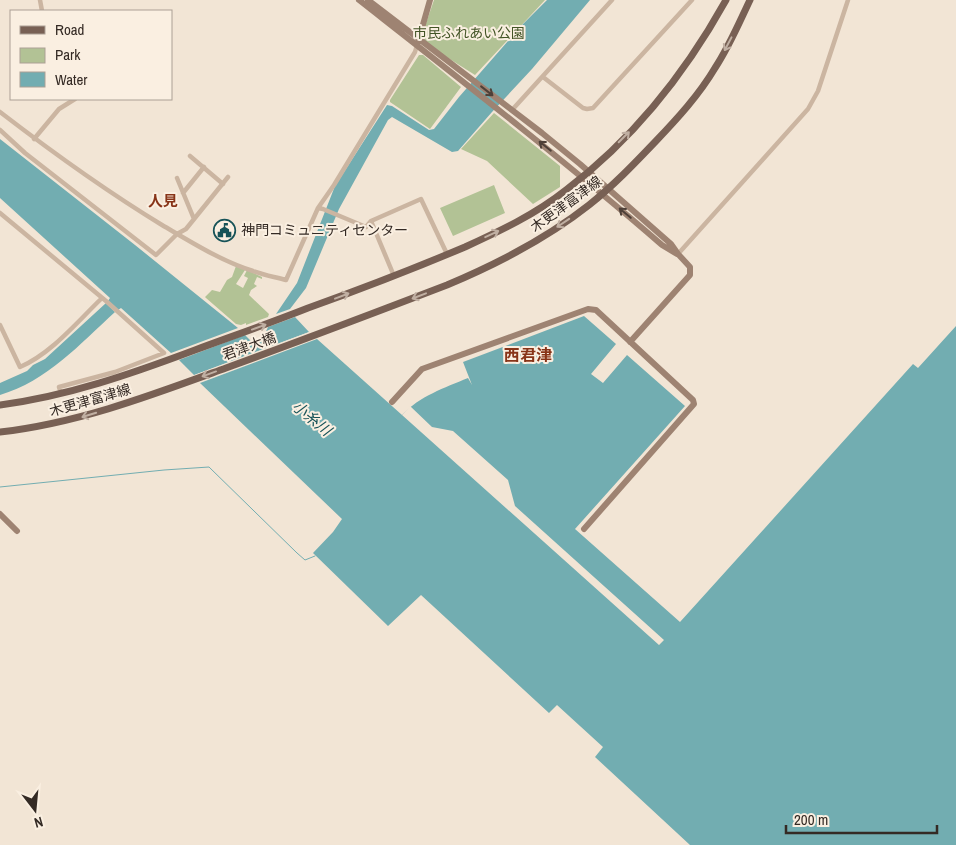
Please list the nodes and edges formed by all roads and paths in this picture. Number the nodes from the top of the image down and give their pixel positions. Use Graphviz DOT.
graph roads {
  1 [pos="359,0"];
  2 [pos="368,0"];
  3 [pos="430,0"];
  4 [pos="612,0"];
  5 [pos="692,0"];
  6 [pos="726,0"];
  7 [pos="750,0"];
  8 [pos="848,0"];
  9 [pos="417,42"];
  10 [pos="543,77"];
  11 [pos="74,100"];
  12 [pos="501,107"];
  13 [pos="512,110"];
  14 [pos="0,112"];
  15 [pos="0,130"];
  16 [pos="34,138"];
  17 [pos="190,156"];
  18 [pos="204,167"];
  19 [pos="589,171"];
  20 [pos="228,177"];
  21 [pos="583,177"];
  22 [pos="177,178"];
  23 [pos="223,184"];
  24 [pos="609,189"];
  25 [pos="183,192"];
  26 [pos="603,194"];
  27 [pos="320,209"];
  28 [pos="0,213"];
  29 [pos="194,219"];
  30 [pos="371,221"];
  31 [pos="177,234"];
  32 [pos="447,254"];
  33 [pos="678,254"];
  34 [pos="394,276"];
  35 [pos="104,299"];
  36 [pos="296,313"];
  37 [pos="0,325"];
  38 [pos="320,333"];
  39 [pos="630,342"];
  40 [pos="164,362"];
  41 [pos="185,383"];
  42 [pos="61,393"];
  43 [pos="392,402"];
  44 [pos="0,405"];
  45 [pos="0,432"];
  46 [pos="0,514"];
  47 [pos="584,529"];
  48 [pos="17,531"];
  1 -- 9 [label="street"];
  2 -- 9 [label="street"];
  3 -- 9 [label="street"];
  4 -- 10 [label="street"];
  5 -- 10 [label="street"];
  19 -- 6 [label="main road, 木更津富津線, one-way"];
  7 -- 24 [label="main road, 木更津富津線, one-way"];
  8 -- 33 [label="street"];
  9 -- 12 [label="street"];
  9 -- 27 [label="street"];
  10 -- 13 [label="street"];
  11 -- 16 [label="street"];
  12 -- 13 [label="street"];
  21 -- 12 [label="street, one-way"];
  13 -- 19 [label="street"];
  14 -- 16 [label="street"];
  15 -- 31 [label="street"];
  16 -- 31 [label="street"];
  17 -- 18 [label="street"];
  18 -- 23 [label="street"];
  18 -- 25 [label="street"];
  19 -- 21 [label="main road, 木更津富津線"];
  19 -- 24 [label="street"];
  20 -- 23 [label="street"];
  21 -- 26 [label="street"];
  32 -- 21 [label="main road, 木更津富津線, one-way"];
  22 -- 25 [label="street"];
  23 -- 29 [label="street"];
  24 -- 26 [label="main road, 木更津富津線"];
  24 -- 33 [label="street"];
  25 -- 29 [label="street"];
  33 -- 26 [label="street, one-way"];
  26 -- 38 [label="main road, 木更津富津線, one-way"];
  27 -- 30 [label="street"];
  27 -- 31 [label="street"];
  28 -- 35 [label="street"];
  29 -- 31 [label="street"];
  30 -- 32 [label="street"];
  30 -- 34 [label="street"];
  32 -- 34 [label="main road, 木更津富津線"];
  33 -- 39 [label="street"];
  36 -- 34 [label="main road, 木更津富津線, one-way"];
  35 -- 37 [label="street"];
  35 -- 42 [label="street"];
  40 -- 36 [label="main road, 君津大橋, one-way"];
  38 -- 41 [label="main road, 君津大橋, one-way"];
  39 -- 43 [label="street"];
  39 -- 47 [label="street"];
  40 -- 42 [label="main road, 木更津富津線"];
  41 -- 45 [label="main road, 木更津富津線, one-way"];
  42 -- 44 [label="main road, 木更津富津線"];
  46 -- 48 [label="street"];
}
